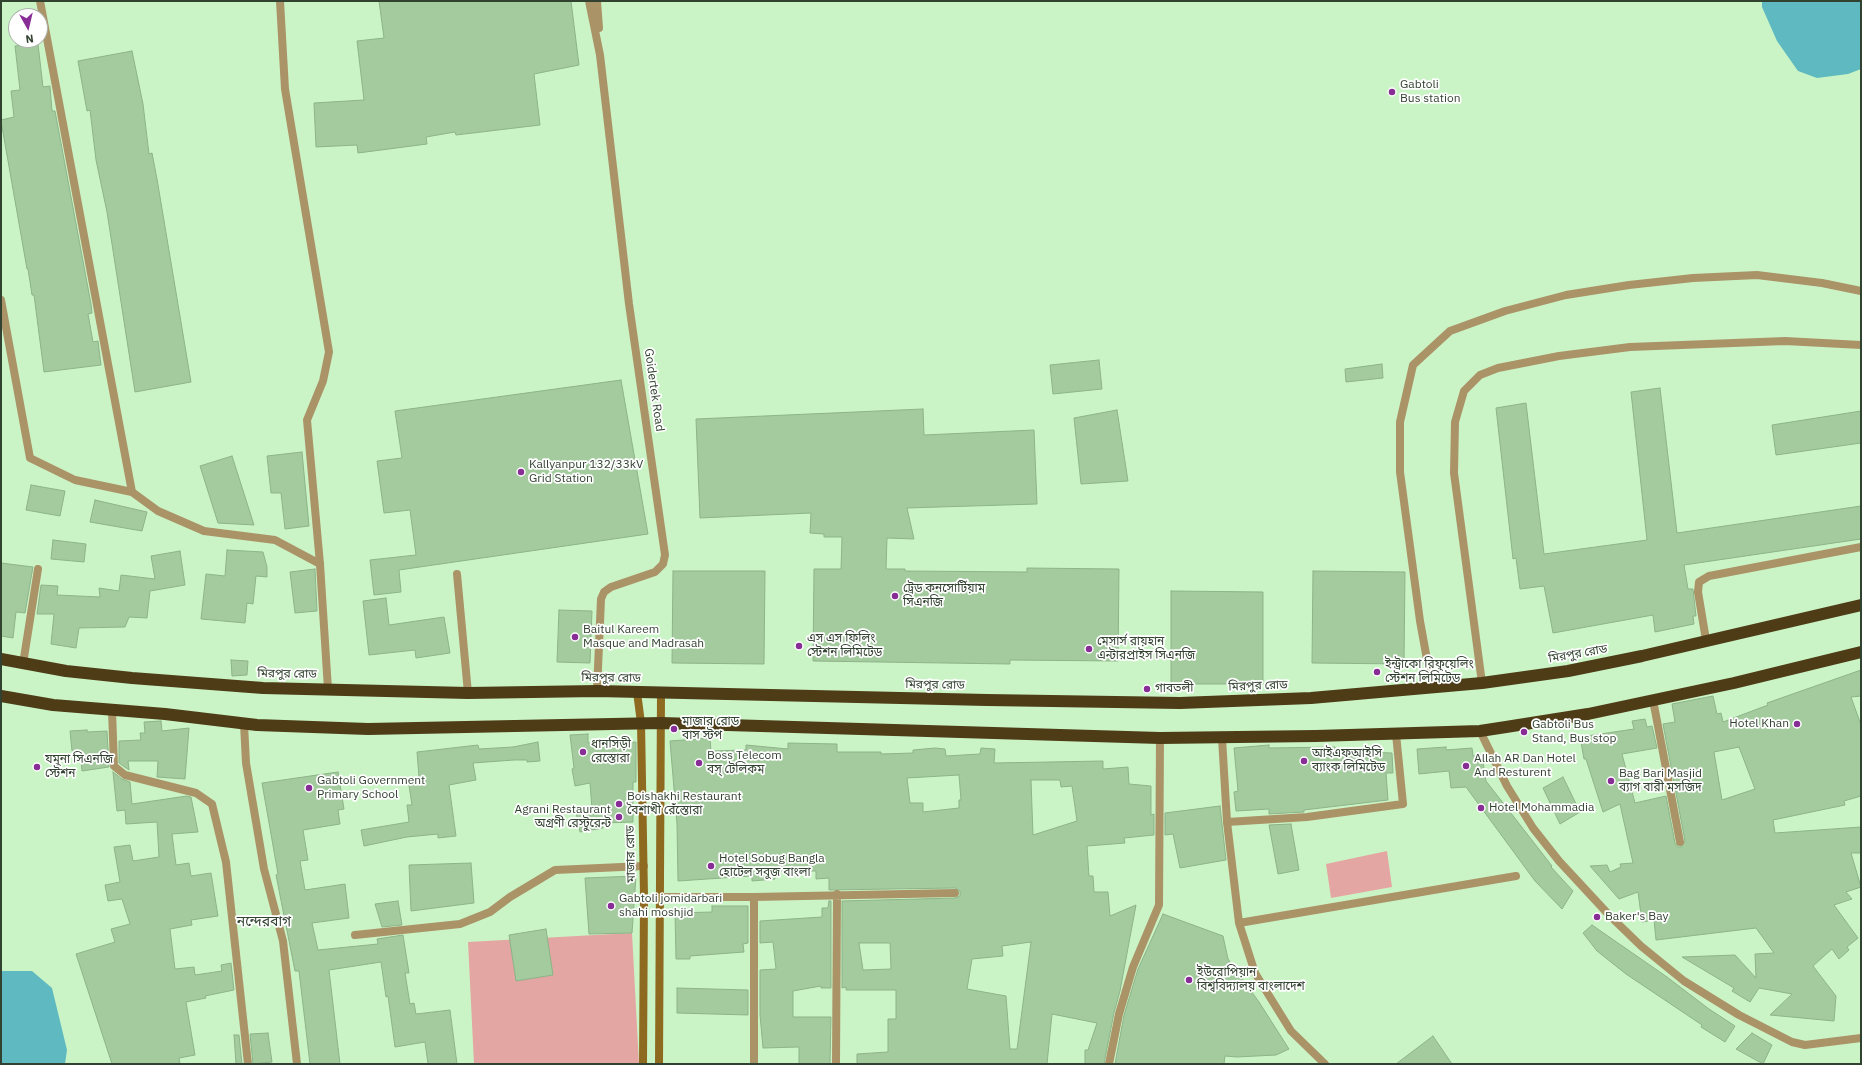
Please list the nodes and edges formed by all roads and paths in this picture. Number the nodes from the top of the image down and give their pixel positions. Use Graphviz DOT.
graph roads {
  1 [pos="40,1"];
  2 [pos="280,1"];
  3 [pos="589,1"];
  4 [pos="597,1"];
  5 [pos="600,55"];
  6 [pos="1861,291"];
  7 [pos="1,300"];
  8 [pos="1861,345"];
  9 [pos="132,492"];
  10 [pos="1861,547"];
  11 [pos="320,564"];
  12 [pos="38,569"];
  13 [pos="457,574"];
  14 [pos="1861,605"];
  15 [pos="1706,640"];
  16 [pos="1861,652"];
  17 [pos="1,659"];
  18 [pos="23,664"];
  19 [pos="1482,683"];
  20 [pos="1432,687"];
  21 [pos="328,689"];
  22 [pos="597,691"];
  23 [pos="637,692"];
  24 [pos="468,693"];
  25 [pos="661,693"];
  26 [pos="1,696"];
  27 [pos="1653,700"];
  28 [pos="112,710"];
  29 [pos="641,723"];
  30 [pos="661,723"];
  31 [pos="244,724"];
  32 [pos="1480,731"];
  33 [pos="1396,734"];
  34 [pos="1160,738"];
  35 [pos="1222,738"];
  36 [pos="1227,822"];
  37 [pos="1680,842"];
  38 [pos="644,866"];
  39 [pos="1516,876"];
  40 [pos="955,893"];
  41 [pos="837,894"];
  42 [pos="660,897"];
  43 [pos="754,897"];
  44 [pos="1240,923"];
  45 [pos="355,935"];
  46 [pos="1861,1038"];
  47 [pos="248,1064"];
  48 [pos="297,1064"];
  49 [pos="643,1064"];
  50 [pos="659,1064"];
  51 [pos="754,1064"];
  52 [pos="836,1064"];
  53 [pos="1109,1064"];
  54 [pos="1325,1064"];
  1 -- 9 [label="street"];
  2 -- 11 [label="street"];
  3 -- 5 [label="street, Goidertek Road"];
  4 -- 5 [label="street, Goidertek Road"];
  5 -- 22 [label="street, Goidertek Road"];
  6 -- 20 [label="street"];
  7 -- 9 [label="street"];
  8 -- 19 [label="street"];
  9 -- 11 [label="street"];
  10 -- 15 [label="street"];
  11 -- 21 [label="street"];
  12 -- 18 [label="street"];
  13 -- 24 [label="street"];
  14 -- 15 [label="highway, মিরপুর রোড"];
  15 -- 19 [label="highway, মিরপুর রোড"];
  16 -- 27 [label="highway"];
  17 -- 18 [label="highway, মিরপুর রোড"];
  18 -- 21 [label="highway, মিরপুর রোড"];
  19 -- 20 [label="highway, মিরপুর রোড"];
  20 -- 25 [label="highway, মিরপুর রোড"];
  21 -- 24 [label="highway, মিরপুর রোড"];
  22 -- 23 [label="highway, মিরপুর রোড"];
  22 -- 24 [label="highway, মিরপুর রোড"];
  23 -- 25 [label="highway, মিরপুর রোড"];
  23 -- 29 [label="main road, মাজার রোড"];
  25 -- 30 [label="main road"];
  26 -- 28 [label="highway"];
  27 -- 32 [label="highway"];
  27 -- 37 [label="street"];
  28 -- 31 [label="highway"];
  28 -- 47 [label="street"];
  29 -- 30 [label="highway"];
  29 -- 31 [label="highway"];
  29 -- 38 [label="main road, মাজার রোড"];
  30 -- 34 [label="highway"];
  30 -- 42 [label="main road"];
  31 -- 48 [label="street"];
  32 -- 33 [label="highway"];
  32 -- 46 [label="street"];
  33 -- 35 [label="highway"];
  33 -- 36 [label="street"];
  34 -- 35 [label="highway"];
  34 -- 53 [label="street"];
  35 -- 36 [label="street"];
  36 -- 44 [label="street"];
  38 -- 45 [label="street"];
  38 -- 49 [label="main road, মাজার রোড"];
  39 -- 44 [label="street"];
  40 -- 41 [label="street"];
  41 -- 43 [label="street"];
  41 -- 52 [label="street"];
  42 -- 43 [label="street"];
  42 -- 50 [label="main road"];
  43 -- 51 [label="street"];
  44 -- 54 [label="street"];
}
